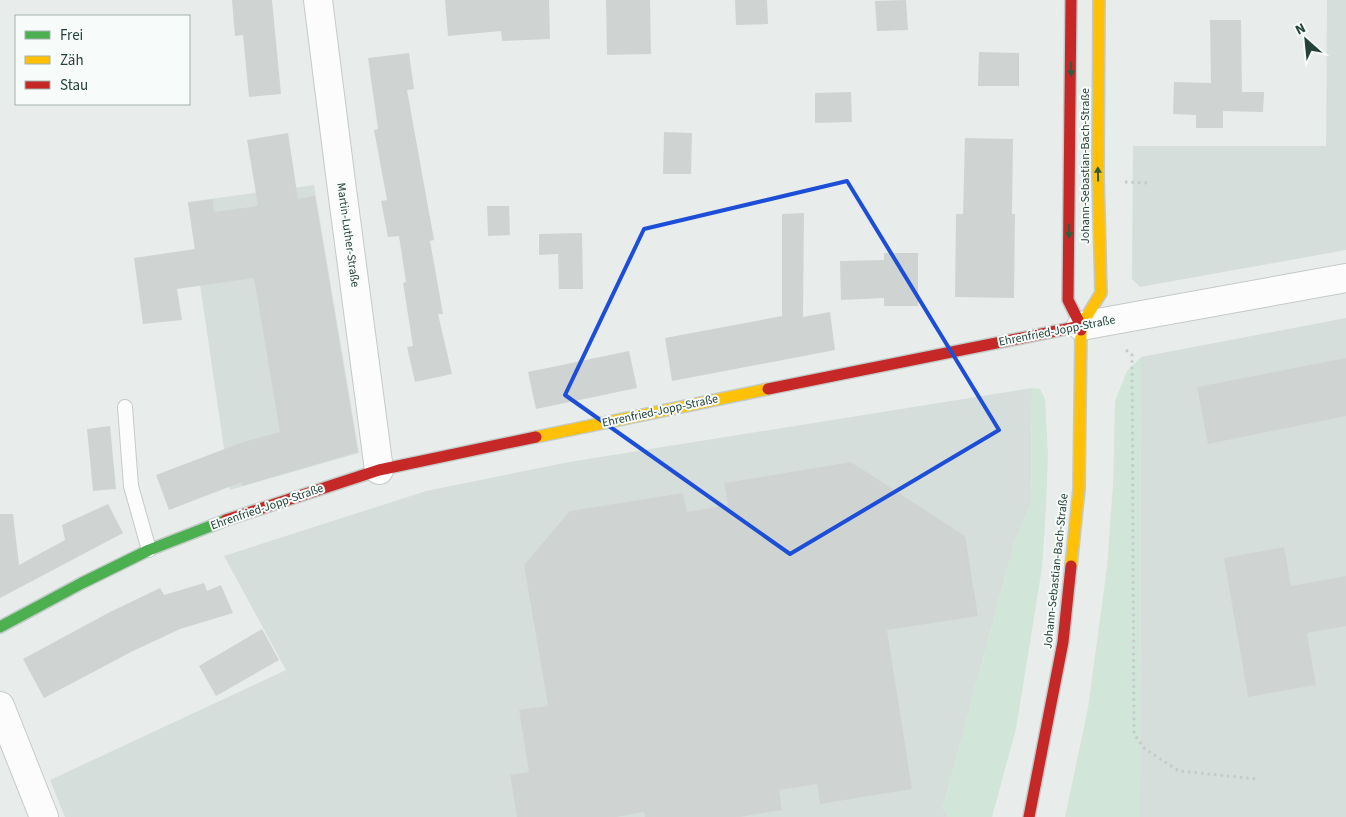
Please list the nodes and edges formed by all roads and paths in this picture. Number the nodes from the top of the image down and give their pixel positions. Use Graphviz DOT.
graph roads {
  1 [pos="318,0"];
  2 [pos="1071,0"];
  3 [pos="1099,0"];
  4 [pos="1122,182"];
  5 [pos="1149,183"];
  6 [pos="1346,278"];
  7 [pos="1081,326"];
  8 [pos="1126,350"];
  9 [pos="125,407"];
  10 [pos="379,470"];
  11 [pos="149,550"];
  12 [pos="0,627"];
  13 [pos="0,706"];
  14 [pos="1257,779"];
  15 [pos="44,817"];
  16 [pos="1029,817"];
  1 -- 10 [label="street, Martin-Luther-Straße"];
  2 -- 7 [label="street, Johann-Sebastian-Bach-Straße, one-way"];
  7 -- 3 [label="street, Johann-Sebastian-Bach-Straße, one-way"];
  4 -- 5 [label="path"];
  6 -- 7 [label="street, Ehrenfried-Jopp-Straße"];
  7 -- 10 [label="street, Ehrenfried-Jopp-Straße"];
  7 -- 16 [label="street, Johann-Sebastian-Bach-Straße"];
  8 -- 14 [label="path"];
  9 -- 11 [label="lane"];
  10 -- 11 [label="street, Ehrenfried-Jopp-Straße"];
  11 -- 12 [label="street, Ehrenfried-Jopp-Straße"];
  13 -- 15 [label="street"];
}
